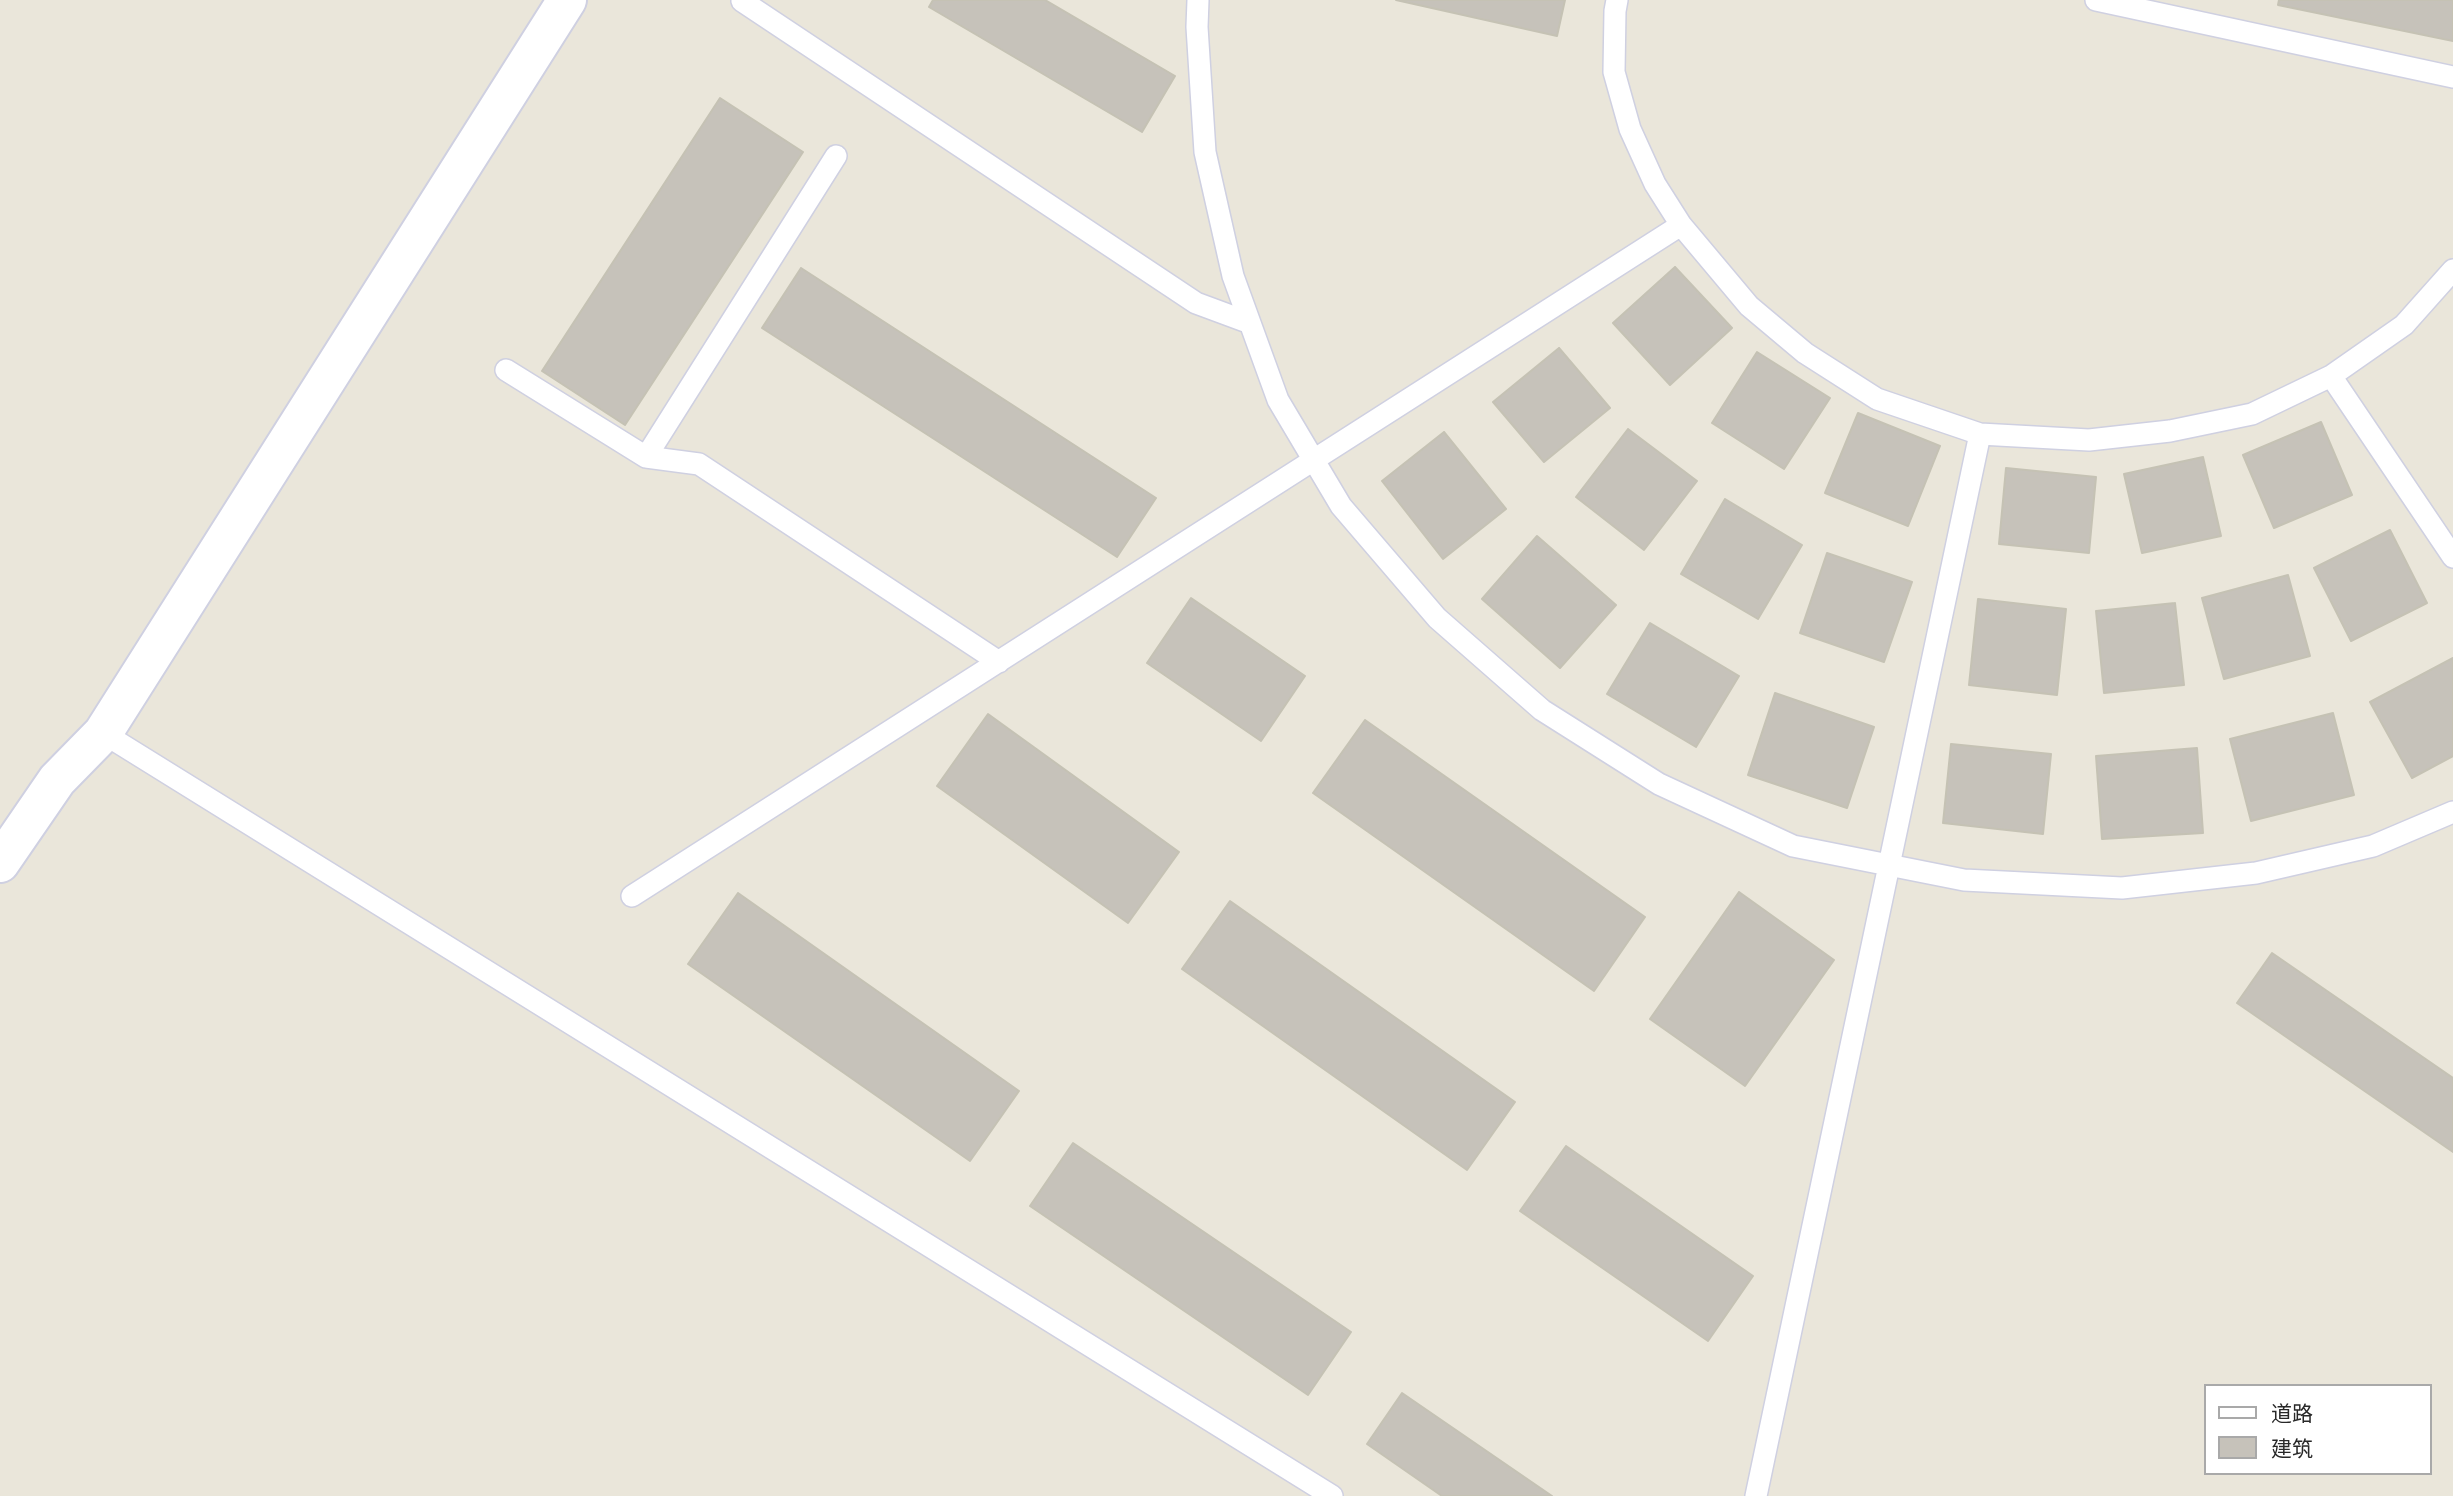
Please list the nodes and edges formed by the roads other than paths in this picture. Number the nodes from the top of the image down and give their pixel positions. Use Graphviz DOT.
graph roads {
  1 [pos="567,0"];
  2 [pos="1198,0"];
  3 [pos="1617,0"];
  4 [pos="2096,0"];
  5 [pos="742,1"];
  6 [pos="2453,76"];
  7 [pos="836,156"];
  8 [pos="1681,225"];
  9 [pos="2453,270"];
  10 [pos="1250,323"];
  11 [pos="506,370"];
  12 [pos="2331,376"];
  13 [pos="1980,434"];
  14 [pos="646,457"];
  15 [pos="1314,460"];
  16 [pos="2453,557"];
  17 [pos="999,662"];
  18 [pos="103,733"];
  19 [pos="2453,812"];
  20 [pos="0,863"];
  21 [pos="1890,865"];
  22 [pos="632,896"];
  23 [pos="1332,1496"];
  24 [pos="1756,1496"];
  1 -- 18 [label="street"];
  2 -- 10 [label="lane"];
  3 -- 8 [label="lane"];
  4 -- 6 [label="lane"];
  5 -- 10 [label="lane"];
  7 -- 14 [label="lane"];
  8 -- 13 [label="lane"];
  8 -- 15 [label="lane"];
  9 -- 12 [label="lane"];
  10 -- 15 [label="lane"];
  11 -- 14 [label="lane"];
  12 -- 13 [label="lane"];
  12 -- 16 [label="lane"];
  13 -- 21 [label="lane"];
  14 -- 17 [label="lane"];
  15 -- 17 [label="lane"];
  15 -- 21 [label="lane"];
  17 -- 22 [label="lane"];
  18 -- 20 [label="street"];
  18 -- 23 [label="lane"];
  19 -- 21 [label="lane"];
  21 -- 24 [label="lane"];
}
